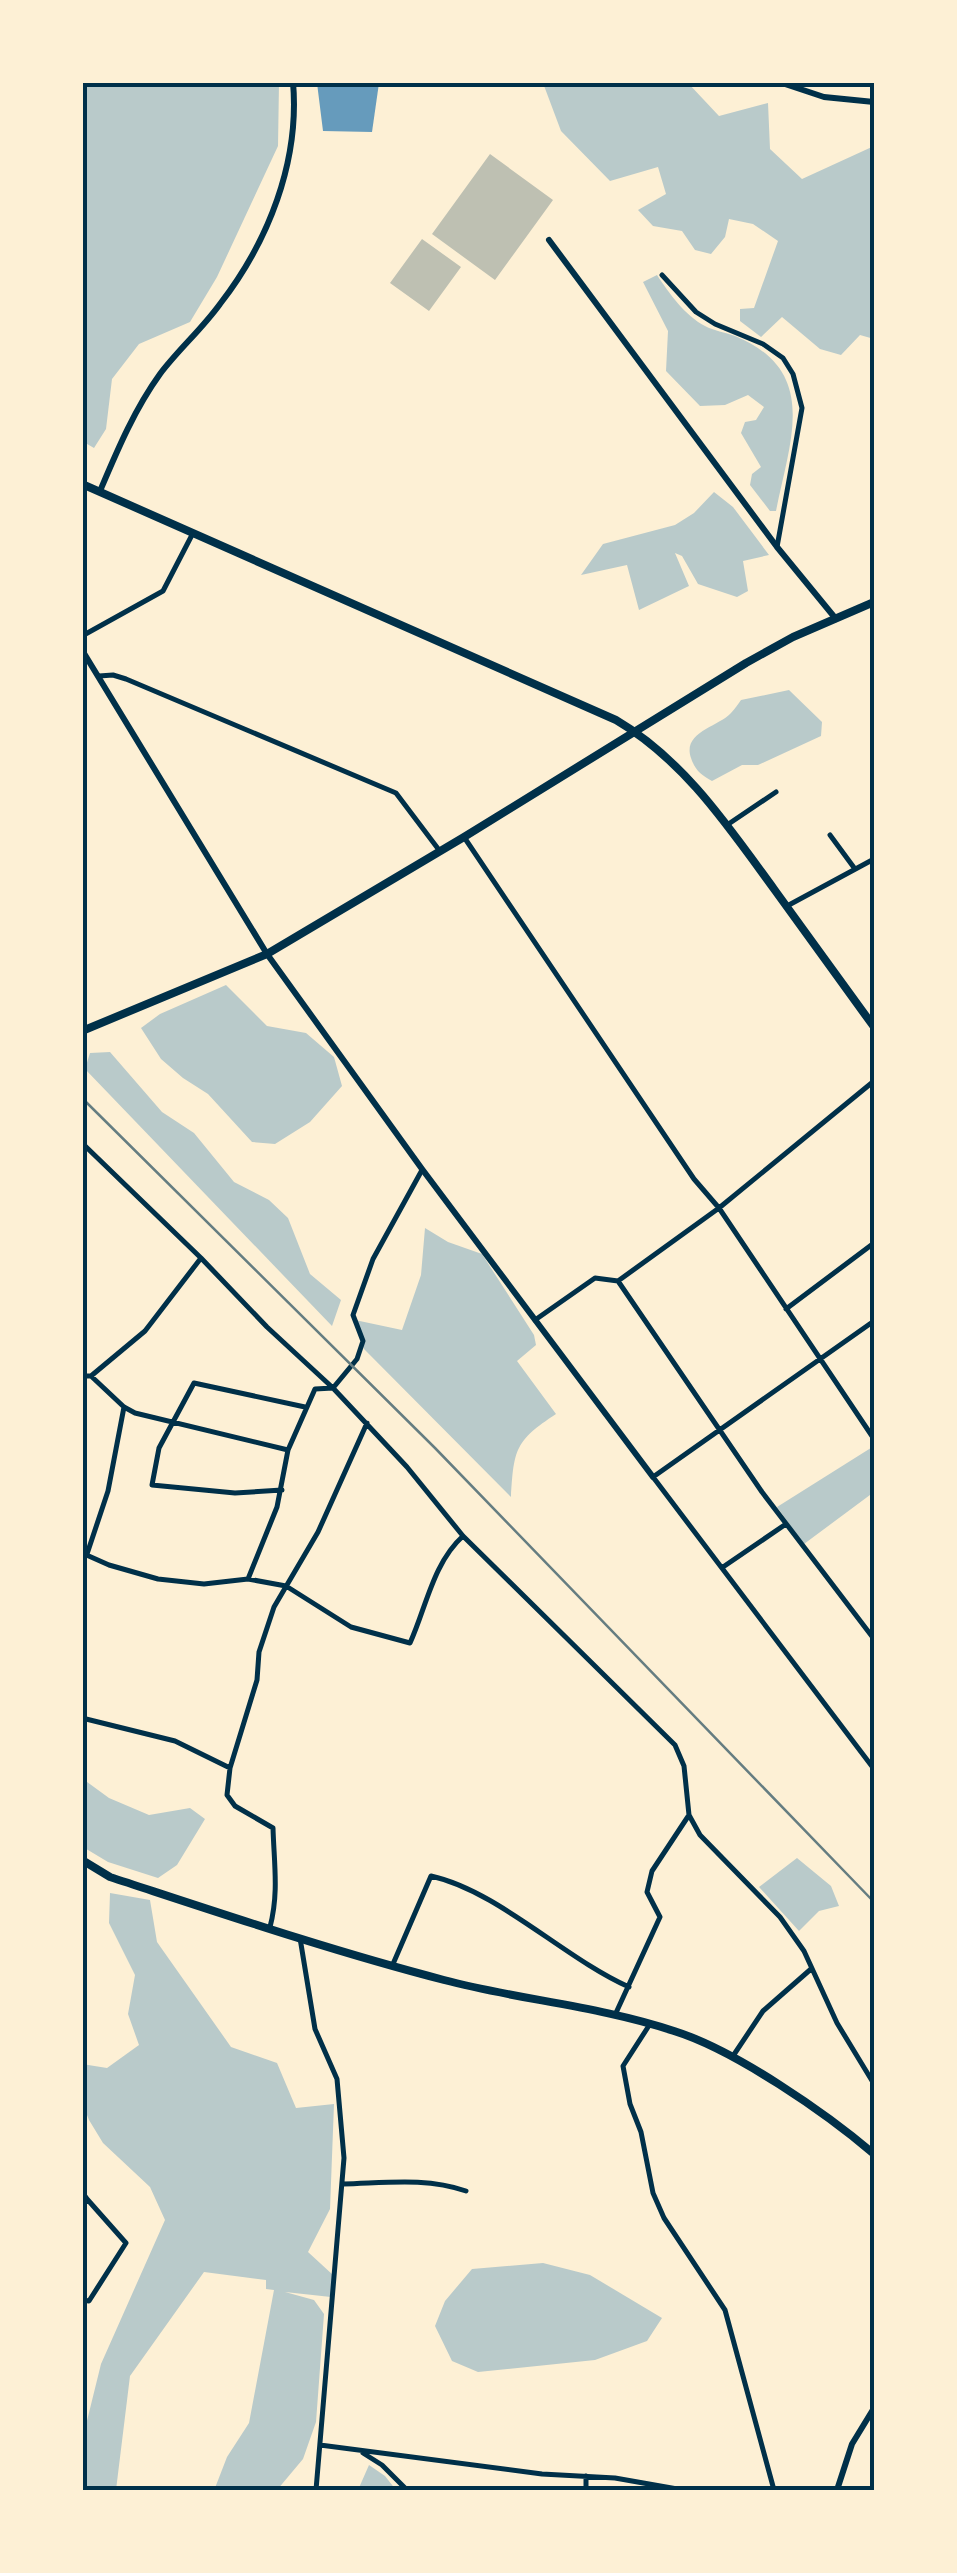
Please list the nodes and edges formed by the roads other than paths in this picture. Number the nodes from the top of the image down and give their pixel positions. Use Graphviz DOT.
graph roads {
  1 [pos="293,82"];
  2 [pos="779,82"];
  3 [pos="874,102"];
  4 [pos="549,240"];
  5 [pos="662,275"];
  6 [pos="82,484"];
  7 [pos="100,491"];
  8 [pos="193,532"];
  9 [pos="776,547"];
  10 [pos="874,602"];
  11 [pos="837,620"];
  12 [pos="82,636"];
  13 [pos="82,650"];
  14 [pos="100,676"];
  15 [pos="636,732"];
  16 [pos="776,792"];
  17 [pos="728,824"];
  18 [pos="830,835"];
  19 [pos="464,838"];
  20 [pos="440,851"];
  21 [pos="874,858"];
  22 [pos="854,870"];
  23 [pos="787,906"];
  24 [pos="267,954"];
  25 [pos="874,1027"];
  26 [pos="82,1031"];
  27 [pos="874,1081"];
  28 [pos="82,1143"];
  29 [pos="422,1169"];
  30 [pos="719,1208"];
  31 [pos="874,1243"];
  32 [pos="201,1258"];
  33 [pos="618,1281"];
  34 [pos="786,1309"];
  35 [pos="536,1320"];
  36 [pos="874,1321"];
  37 [pos="867,1326"];
  38 [pos="874,1337"];
  39 [pos="821,1362"];
  40 [pos="82,1376"];
  41 [pos="91,1376"];
  42 [pos="332,1388"];
  43 [pos="124,1407"];
  44 [pos="305,1407"];
  45 [pos="172,1422"];
  46 [pos="367,1423"];
  47 [pos="720,1430"];
  48 [pos="874,1439"];
  49 [pos="288,1450"];
  50 [pos="653,1477"];
  51 [pos="282,1490"];
  52 [pos="786,1524"];
  53 [pos="463,1536"];
  54 [pos="84,1554"];
  55 [pos="724,1568"];
  56 [pos="248,1579"];
  57 [pos="286,1586"];
  58 [pos="874,1624"];
  59 [pos="866,1630"];
  60 [pos="874,1639"];
  61 [pos="82,1718"];
  62 [pos="230,1768"];
  63 [pos="874,1768"];
  64 [pos="689,1815"];
  65 [pos="82,1860"];
  66 [pos="270,1927"];
  67 [pos="300,1938"];
  68 [pos="392,1964"];
  69 [pos="811,1969"];
  70 [pos="630,1987"];
  71 [pos="615,2015"];
  72 [pos="650,2024"];
  73 [pos="732,2058"];
  74 [pos="874,2084"];
  75 [pos="874,2154"];
  76 [pos="343,2184"];
  77 [pos="466,2191"];
  78 [pos="82,2192"];
  79 [pos="87,2199"];
  80 [pos="82,2206"];
  81 [pos="82,2300"];
  82 [pos="874,2408"];
  83 [pos="320,2445"];
  84 [pos="361,2450"];
  85 [pos="586,2476"];
  86 [pos="316,2490"];
  87 [pos="406,2490"];
  88 [pos="586,2490"];
  89 [pos="683,2490"];
  90 [pos="774,2490"];
  91 [pos="837,2490"];
  1 -- 7 [label="street"];
  2 -- 3 [label="street"];
  4 -- 9 [label="street"];
  5 -- 9 [label="street"];
  6 -- 7 [label="main road"];
  7 -- 8 [label="main road"];
  8 -- 12 [label="street"];
  8 -- 15 [label="main road"];
  9 -- 11 [label="street"];
  10 -- 11 [label="main road"];
  11 -- 15 [label="main road"];
  13 -- 14 [label="street"];
  14 -- 20 [label="street"];
  14 -- 24 [label="street"];
  15 -- 17 [label="main road"];
  15 -- 19 [label="main road"];
  16 -- 17 [label="street"];
  17 -- 23 [label="main road"];
  18 -- 22 [label="street"];
  19 -- 20 [label="main road"];
  19 -- 30 [label="street"];
  20 -- 24 [label="main road"];
  21 -- 22 [label="street"];
  22 -- 23 [label="street"];
  23 -- 25 [label="main road"];
  24 -- 26 [label="main road"];
  24 -- 29 [label="street"];
  27 -- 30 [label="street"];
  28 -- 32 [label="street"];
  29 -- 35 [label="street"];
  29 -- 42 [label="street"];
  30 -- 33 [label="street"];
  30 -- 34 [label="street"];
  31 -- 34 [label="street"];
  32 -- 41 [label="street"];
  32 -- 42 [label="street"];
  33 -- 35 [label="street"];
  33 -- 47 [label="street"];
  34 -- 39 [label="street"];
  35 -- 50 [label="street"];
  36 -- 37 [label="street"];
  37 -- 38 [label="street"];
  37 -- 39 [label="street"];
  39 -- 47 [label="street"];
  39 -- 48 [label="street"];
  40 -- 41 [label="street"];
  41 -- 43 [label="street"];
  42 -- 44 [label="street"];
  42 -- 46 [label="street"];
  43 -- 45 [label="street"];
  43 -- 54 [label="street"];
  44 -- 45 [label="street"];
  44 -- 49 [label="street"];
  45 -- 49 [label="street"];
  45 -- 51 [label="street"];
  46 -- 53 [label="street"];
  46 -- 57 [label="street"];
  47 -- 50 [label="street"];
  47 -- 52 [label="street"];
  49 -- 51 [label="street"];
  50 -- 55 [label="street"];
  51 -- 56 [label="street"];
  52 -- 55 [label="street"];
  52 -- 59 [label="street"];
  53 -- 57 [label="street"];
  53 -- 64 [label="street"];
  54 -- 56 [label="street"];
  55 -- 63 [label="street"];
  56 -- 57 [label="street"];
  57 -- 62 [label="street"];
  58 -- 59 [label="street"];
  59 -- 60 [label="street"];
  61 -- 62 [label="street"];
  62 -- 66 [label="street"];
  64 -- 69 [label="street"];
  64 -- 70 [label="street"];
  65 -- 66 [label="main road"];
  66 -- 67 [label="main road"];
  67 -- 68 [label="main road"];
  67 -- 76 [label="street"];
  68 -- 70 [label="street"];
  68 -- 71 [label="main road"];
  69 -- 73 [label="street"];
  69 -- 74 [label="street"];
  70 -- 71 [label="street"];
  71 -- 72 [label="main road"];
  72 -- 73 [label="main road"];
  72 -- 90 [label="street"];
  73 -- 75 [label="main road"];
  76 -- 77 [label="street"];
  76 -- 83 [label="street"];
  78 -- 79 [label="street"];
  79 -- 80 [label="street"];
  79 -- 81 [label="street"];
  82 -- 91 [label="street"];
  83 -- 84 [label="street"];
  83 -- 86 [label="street"];
  84 -- 85 [label="street"];
  84 -- 87 [label="street"];
  85 -- 88 [label="street"];
  85 -- 89 [label="street"];
}
